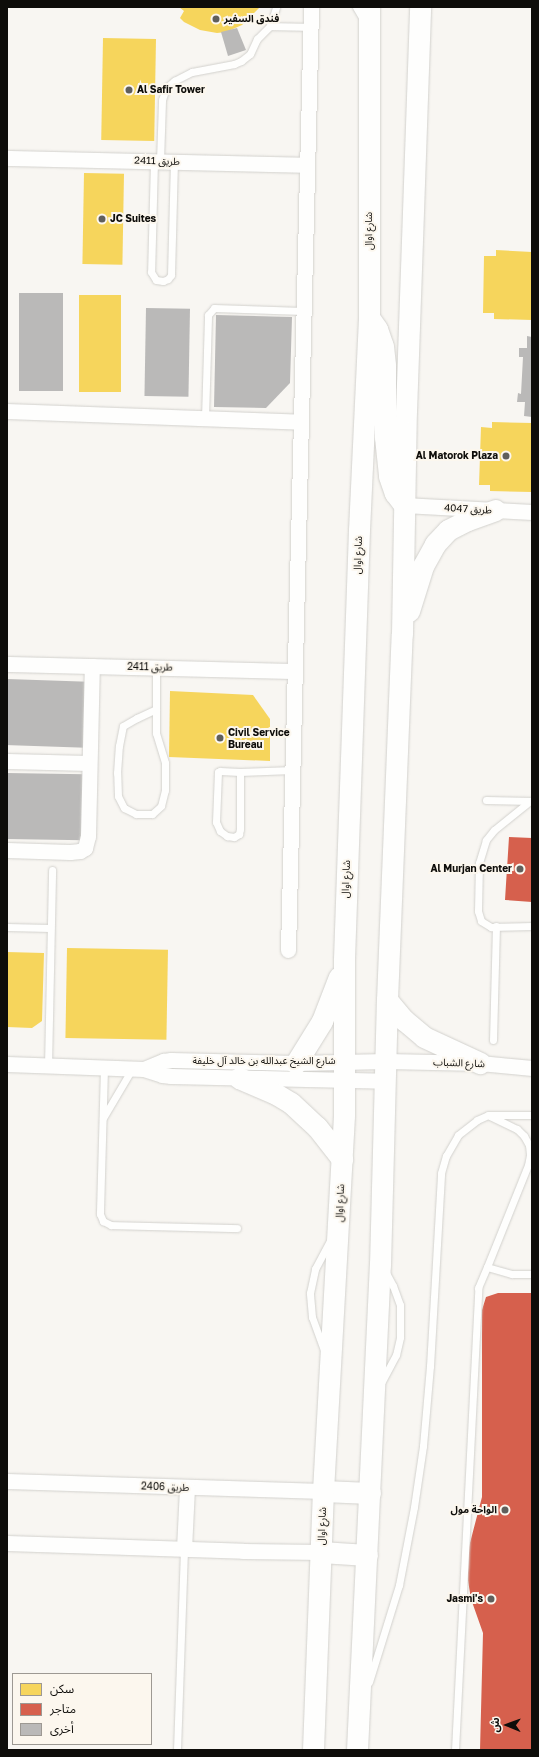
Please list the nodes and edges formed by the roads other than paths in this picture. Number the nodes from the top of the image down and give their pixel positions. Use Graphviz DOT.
graph roads {
  1 [pos="276,7"];
  2 [pos="311,7"];
  3 [pos="356,7"];
  4 [pos="420,7"];
  5 [pos="368,17"];
  6 [pos="270,26"];
  7 [pos="311,27"];
  8 [pos="7,158"];
  9 [pos="163,161"];
  10 [pos="306,165"];
  11 [pos="303,311"];
  12 [pos="369,317"];
  13 [pos="7,411"];
  14 [pos="205,418"];
  15 [pos="301,422"];
  16 [pos="404,505"];
  17 [pos="495,510"];
  18 [pos="532,512"];
  19 [pos="402,634"];
  20 [pos="7,664"];
  21 [pos="92,666"];
  22 [pos="156,667"];
  23 [pos="294,670"];
  24 [pos="156,710"];
  25 [pos="7,761"];
  26 [pos="90,763"];
  27 [pos="292,770"];
  28 [pos="240,772"];
  29 [pos="486,800"];
  30 [pos="531,801"];
  31 [pos="7,850"];
  32 [pos="52,870"];
  33 [pos="496,926"];
  34 [pos="532,926"];
  35 [pos="7,927"];
  36 [pos="50,928"];
  37 [pos="288,950"];
  38 [pos="344,959"];
  39 [pos="387,1000"];
  40 [pos="493,1040"];
  41 [pos="296,1063"];
  42 [pos="480,1063"];
  43 [pos="7,1064"];
  44 [pos="48,1066"];
  45 [pos="104,1068"];
  46 [pos="532,1068"];
  47 [pos="138,1069"];
  48 [pos="345,1070"];
  49 [pos="385,1071"];
  50 [pos="239,1078"];
  51 [pos="488,1115"];
  52 [pos="532,1115"];
  53 [pos="103,1120"];
  54 [pos="342,1159"];
  55 [pos="237,1228"];
  56 [pos="487,1267"];
  57 [pos="532,1274"];
  58 [pos="7,1481"];
  59 [pos="187,1488"];
  60 [pos="323,1491"];
  61 [pos="370,1493"];
  62 [pos="7,1543"];
  63 [pos="184,1549"];
  64 [pos="321,1552"];
  65 [pos="367,1555"];
  66 [pos="359,1713"];
  67 [pos="177,1750"];
  68 [pos="313,1750"];
  69 [pos="357,1750"];
  70 [pos="455,1750"];
  1 -- 6 [label="lane"];
  2 -- 7 [label="street"];
  3 -- 5 [label="lane"];
  4 -- 16 [label="main road"];
  5 -- 12 [label="main road, شارع اوال"];
  6 -- 7 [label="lane"];
  6 -- 9 [label="lane"];
  7 -- 10 [label="street"];
  8 -- 9 [label="street, طريق 2411"];
  9 -- 9 [label="lane"];
  9 -- 10 [label="street, طريق 2411"];
  10 -- 11 [label="street"];
  11 -- 14 [label="lane"];
  11 -- 15 [label="street"];
  12 -- 16 [label="main road"];
  12 -- 38 [label="main road, شارع اوال"];
  13 -- 14 [label="street"];
  14 -- 15 [label="street"];
  15 -- 23 [label="street"];
  16 -- 17 [label="street, طريق 4047"];
  16 -- 19 [label="main road"];
  17 -- 18 [label="street, طريق 4047"];
  17 -- 19 [label="main road"];
  19 -- 39 [label="main road"];
  20 -- 21 [label="street, طريق 2411"];
  21 -- 22 [label="street, طريق 2411"];
  21 -- 26 [label="street"];
  22 -- 23 [label="street, طريق 2411"];
  22 -- 24 [label="lane"];
  23 -- 27 [label="street"];
  24 -- 24 [label="lane"];
  25 -- 26 [label="street"];
  26 -- 31 [label="street"];
  27 -- 28 [label="lane"];
  27 -- 37 [label="street"];
  28 -- 28 [label="lane"];
  29 -- 30 [label="lane"];
  30 -- 33 [label="lane"];
  32 -- 36 [label="lane"];
  33 -- 34 [label="lane"];
  33 -- 40 [label="lane"];
  35 -- 36 [label="lane"];
  36 -- 44 [label="lane"];
  38 -- 41 [label="main road"];
  38 -- 48 [label="main road, شارع اوال"];
  39 -- 42 [label="main road"];
  39 -- 49 [label="main road"];
  41 -- 47 [label="street, شارع الشيخ عبدالله بن خالد آل خليفة"];
  41 -- 48 [label="street, شارع الشيخ عبدالله بن خالد آل خليفة"];
  42 -- 46 [label="street, شارع الشباب"];
  42 -- 49 [label="street, شارع الشباب"];
  43 -- 44 [label="street, شارع الشيخ عبدالله بن خالد آل خليفة"];
  44 -- 45 [label="street, شارع الشيخ عبدالله بن خالد آل خليفة"];
  45 -- 47 [label="street, شارع الشيخ عبدالله بن خالد آل خليفة"];
  45 -- 53 [label="lane"];
  47 -- 50 [label="street, شارع الشيخ عبدالله بن خالد آل خليفة"];
  47 -- 53 [label="lane"];
  48 -- 49 [label="street, شارع الشيخ عبدالله بن خالد آل خليفة"];
  48 -- 49 [label="street, شارع الشيخ عبدالله بن خالد آل خليفة"];
  48 -- 50 [label="street, شارع الشيخ عبدالله بن خالد آل خليفة"];
  48 -- 54 [label="main road, شارع اوال"];
  49 -- 61 [label="main road"];
  50 -- 54 [label="main road"];
  51 -- 52 [label="lane"];
  51 -- 56 [label="lane"];
  51 -- 66 [label="lane"];
  53 -- 55 [label="lane"];
  54 -- 60 [label="main road, شارع اوال"];
  56 -- 57 [label="lane"];
  56 -- 70 [label="lane"];
  58 -- 59 [label="street, طريق 2406"];
  59 -- 60 [label="street, طريق 2406"];
  59 -- 63 [label="street"];
  60 -- 61 [label="main road"];
  60 -- 64 [label="main road, شارع اوال"];
  61 -- 65 [label="main road"];
  62 -- 63 [label="street"];
  63 -- 64 [label="street"];
  63 -- 67 [label="lane"];
  64 -- 65 [label="main road"];
  64 -- 68 [label="main road, شارع اوال"];
  65 -- 66 [label="main road"];
  66 -- 69 [label="main road"];
}
